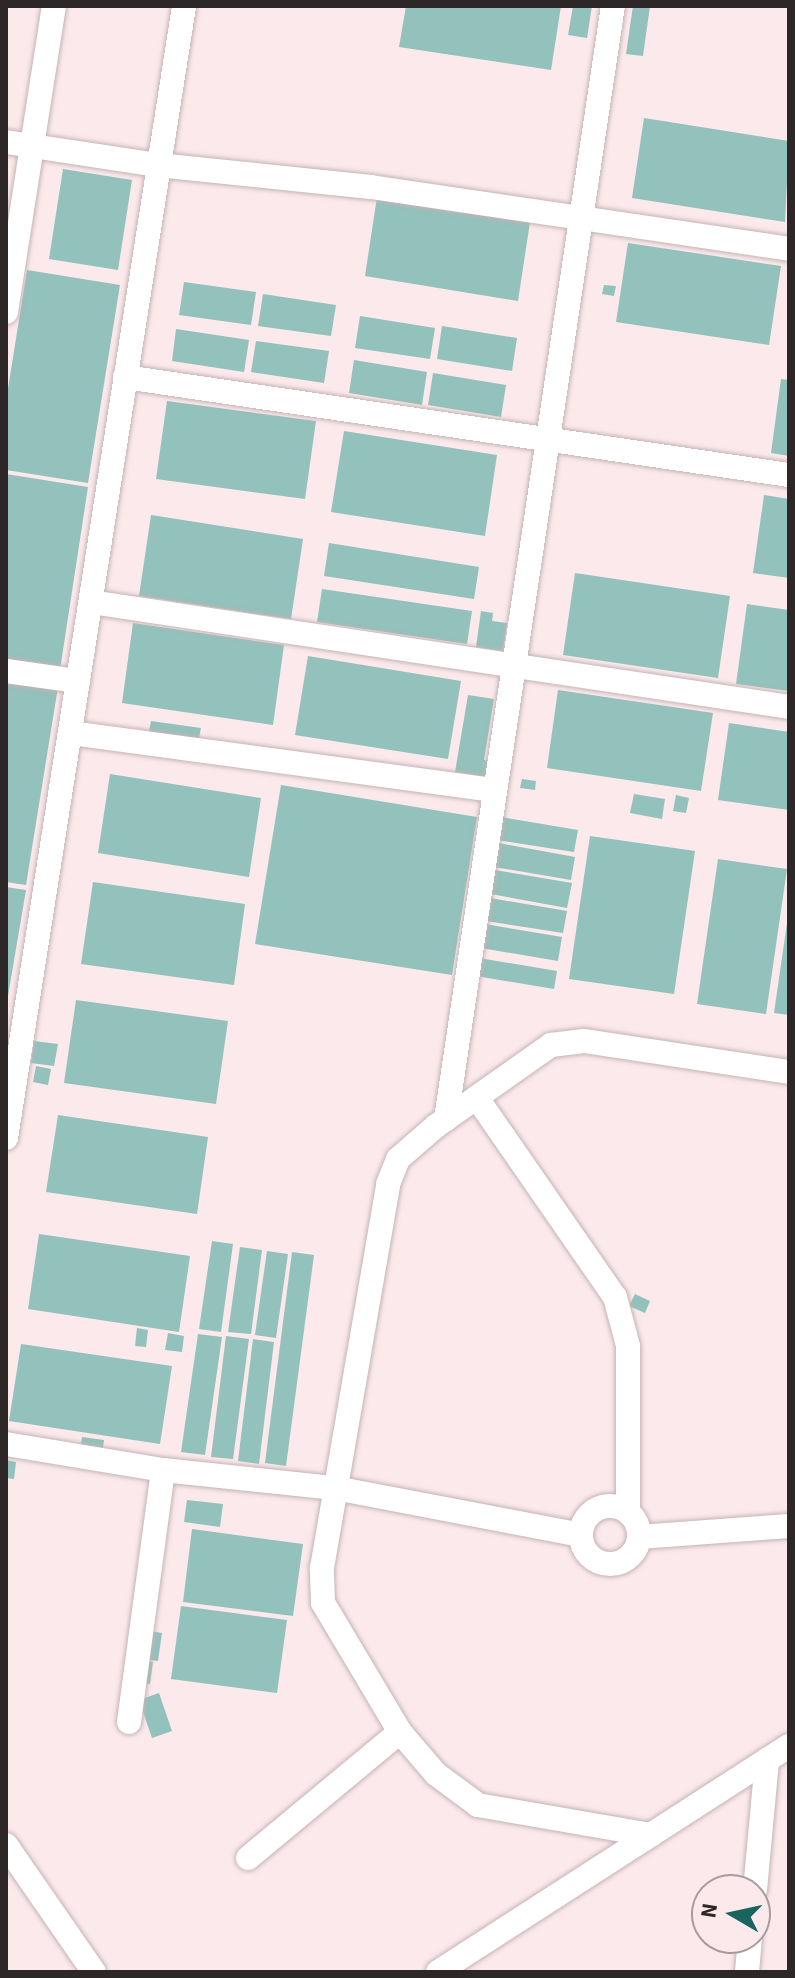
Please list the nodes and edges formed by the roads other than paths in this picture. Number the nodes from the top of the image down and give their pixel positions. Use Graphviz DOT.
graph roads {
  1 [pos="54,6"];
  2 [pos="184,6"];
  3 [pos="613,6"];
  4 [pos="6,142"];
  5 [pos="33,146"];
  6 [pos="158,165"];
  7 [pos="582,220"];
  8 [pos="789,249"];
  9 [pos="6,312"];
  10 [pos="125,377"];
  11 [pos="548,439"];
  12 [pos="789,475"];
  13 [pos="91,602"];
  14 [pos="513,665"];
  15 [pos="6,671"];
  16 [pos="78,681"];
  17 [pos="789,707"];
  18 [pos="71,733"];
  19 [pos="493,790"];
  20 [pos="789,1072"];
  21 [pos="477,1098"];
  22 [pos="446,1119"];
  23 [pos="6,1138"];
  24 [pos="6,1444"];
  25 [pos="163,1470"];
  26 [pos="335,1488"];
  27 [pos="628,1512"];
  28 [pos="789,1526"];
  29 [pos="581,1535"];
  30 [pos="639,1537"];
  31 [pos="129,1722"];
  32 [pos="400,1732"];
  33 [pos="789,1746"];
  34 [pos="767,1760"];
  35 [pos="651,1835"];
  36 [pos="6,1845"];
  37 [pos="248,1858"];
  38 [pos="756,1874"];
  39 [pos="94,1972"];
  40 [pos="438,1972"];
  1 -- 5 [label="lane"];
  2 -- 6 [label="lane"];
  3 -- 7 [label="lane"];
  4 -- 5 [label="lane"];
  5 -- 6 [label="lane"];
  5 -- 9 [label="lane"];
  6 -- 7 [label="lane"];
  6 -- 10 [label="lane"];
  7 -- 8 [label="lane"];
  7 -- 11 [label="lane"];
  10 -- 11 [label="lane"];
  10 -- 13 [label="lane"];
  11 -- 12 [label="lane"];
  11 -- 14 [label="lane"];
  13 -- 14 [label="lane"];
  13 -- 16 [label="lane"];
  14 -- 17 [label="lane"];
  14 -- 19 [label="lane"];
  15 -- 16 [label="lane"];
  16 -- 18 [label="lane"];
  18 -- 19 [label="lane"];
  18 -- 23 [label="lane"];
  19 -- 22 [label="lane"];
  20 -- 21 [label="lane"];
  21 -- 22 [label="lane"];
  21 -- 27 [label="lane"];
  22 -- 26 [label="lane"];
  24 -- 25 [label="lane"];
  25 -- 26 [label="lane"];
  25 -- 31 [label="lane"];
  26 -- 29 [label="lane"];
  26 -- 32 [label="lane"];
  27 -- 29 [label="lane"];
  27 -- 30 [label="lane"];
  28 -- 30 [label="lane"];
  29 -- 30 [label="lane"];
  32 -- 35 [label="lane"];
  32 -- 37 [label="lane"];
  33 -- 34 [label="lane"];
  34 -- 35 [label="lane"];
  34 -- 38 [label="lane"];
  35 -- 40 [label="lane"];
  36 -- 39 [label="lane"];
}
